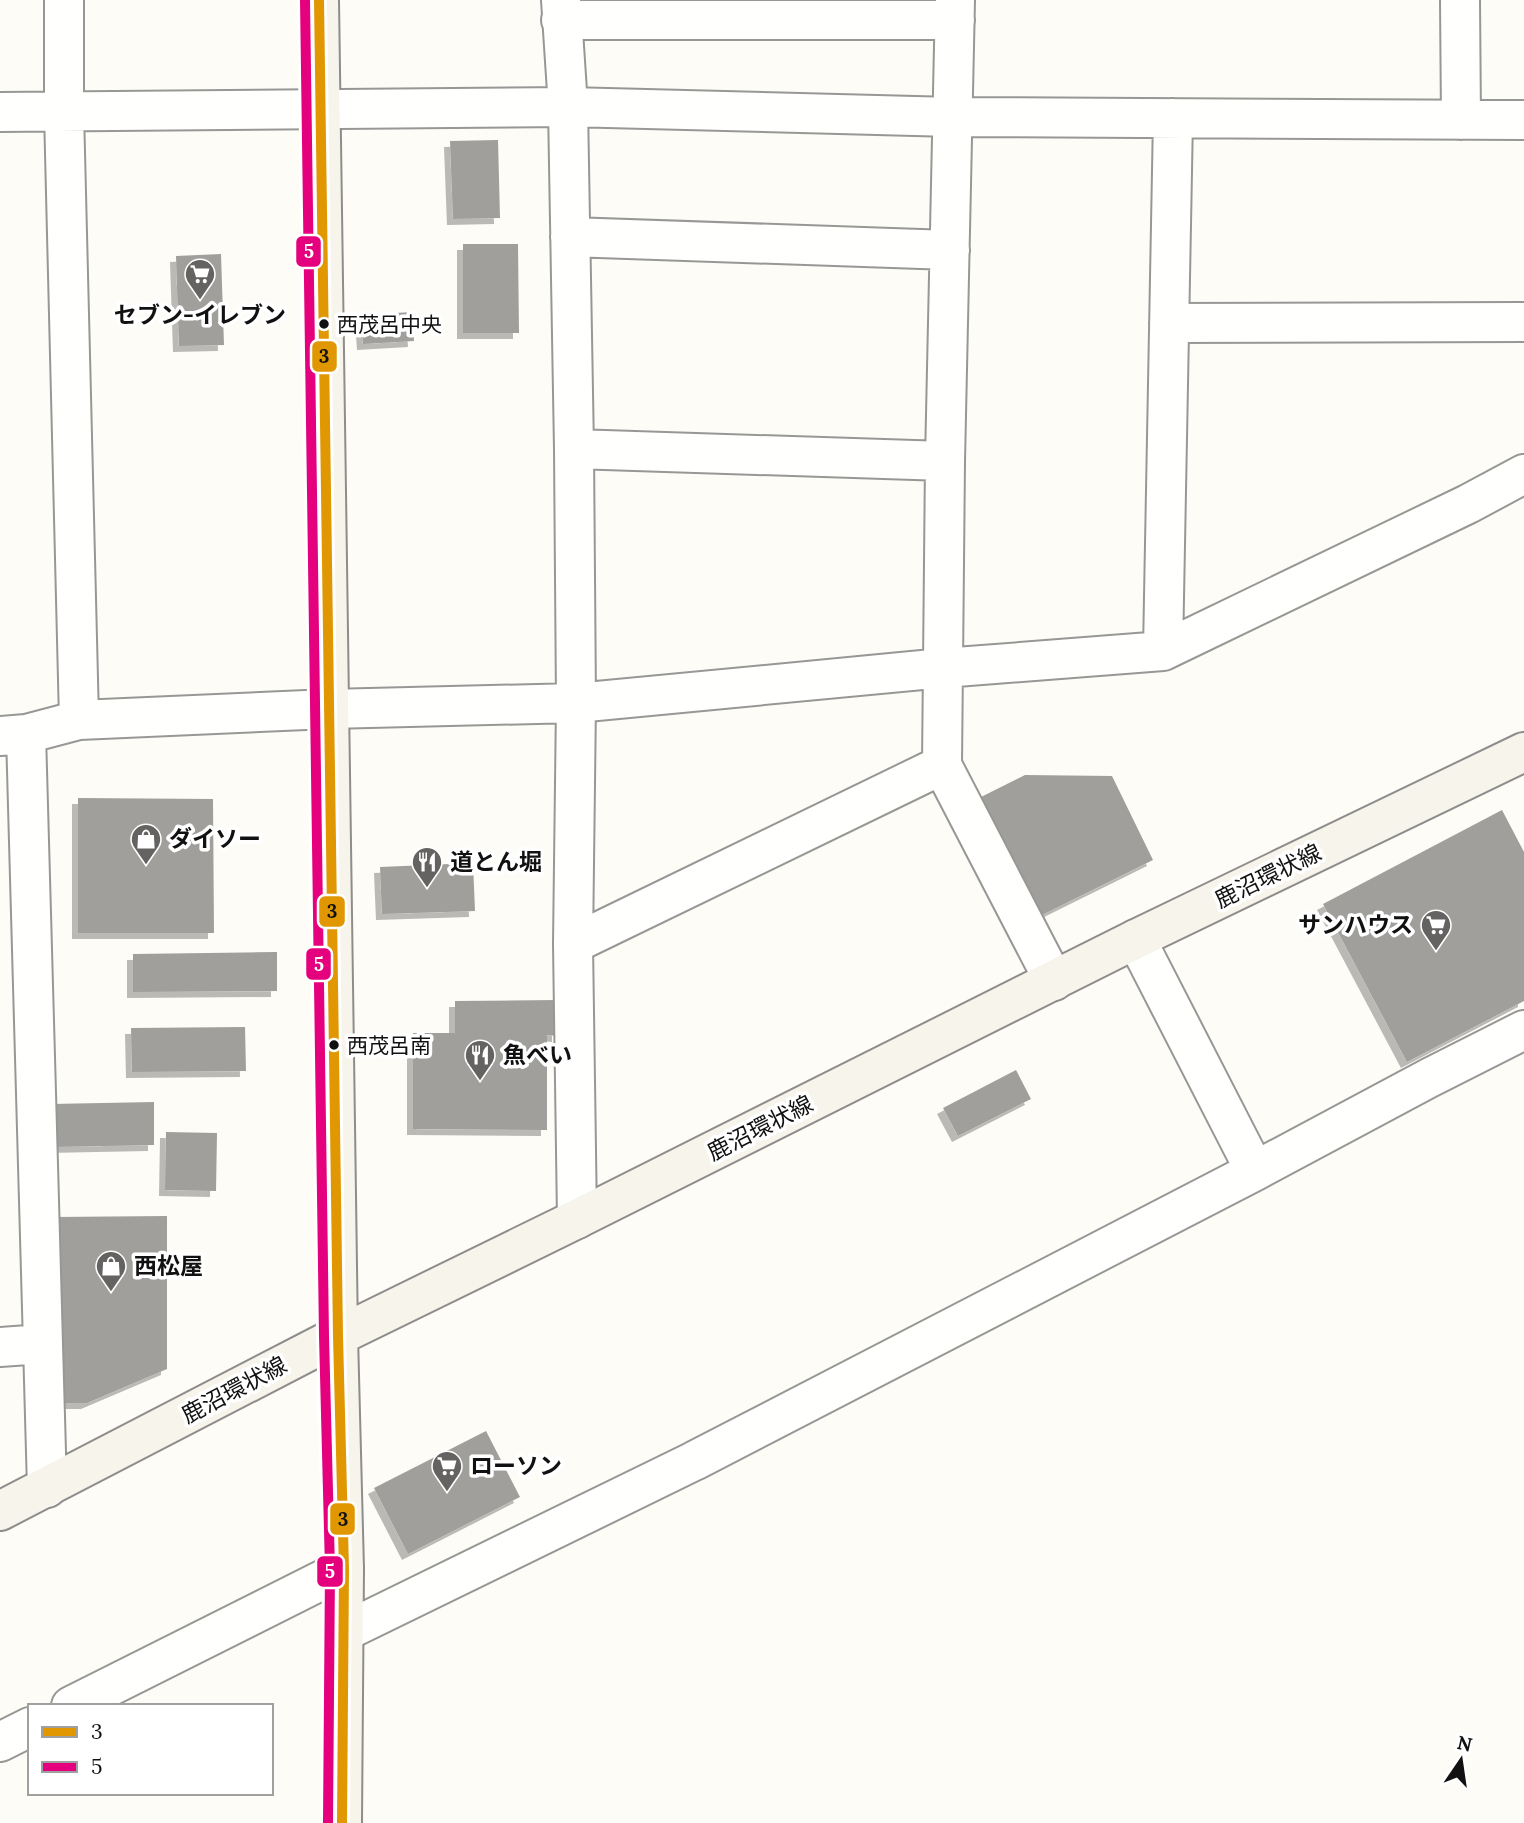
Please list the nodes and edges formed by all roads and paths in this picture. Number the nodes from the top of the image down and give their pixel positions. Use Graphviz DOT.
graph roads {
  1 [pos="64,0"];
  2 [pos="319,0"];
  3 [pos="1460,0"];
  4 [pos="561,10"];
  5 [pos="955,10"];
  6 [pos="568,107"];
  7 [pos="321,110"];
  8 [pos="0,112"];
  9 [pos="64,112"];
  10 [pos="953,117"];
  11 [pos="1173,118"];
  12 [pos="1461,120"];
  13 [pos="1524,120"];
  14 [pos="570,237"];
  15 [pos="950,250"];
  16 [pos="1524,321"];
  17 [pos="1169,323"];
  18 [pos="574,449"];
  19 [pos="945,461"];
  20 [pos="1524,474"];
  21 [pos="1163,650"];
  22 [pos="943,668"];
  23 [pos="576,704"];
  24 [pos="329,709"];
  25 [pos="79,720"];
  26 [pos="13,735"];
  27 [pos="1524,752"];
  28 [pos="942,765"];
  29 [pos="14,809"];
  30 [pos="1136,939"];
  31 [pos="573,944"];
  32 [pos="1054,981"];
  33 [pos="1524,1030"];
  34 [pos="1255,1171"];
  35 [pos="577,1219"];
  36 [pos="338,1336"];
  37 [pos="42,1344"];
  38 [pos="0,1347"];
  39 [pos="47,1488"];
  40 [pos="0,1511"];
  41 [pos="344,1569"];
  42 [pos="344,1632"];
  43 [pos="75,1704"];
  44 [pos="28,1728"];
  45 [pos="0,1742"];
  46 [pos="342,1823"];
  1 -- 9 [label="street"];
  2 -- 7 [label="street"];
  3 -- 12 [label="street"];
  4 -- 5 [label="street"];
  4 -- 6 [label="street"];
  5 -- 10 [label="street"];
  6 -- 7 [label="street"];
  6 -- 10 [label="street"];
  6 -- 14 [label="street"];
  7 -- 9 [label="street"];
  7 -- 24 [label="street"];
  8 -- 9 [label="street"];
  9 -- 25 [label="street"];
  10 -- 11 [label="street"];
  10 -- 15 [label="street"];
  11 -- 12 [label="street"];
  11 -- 17 [label="street"];
  12 -- 13 [label="street"];
  14 -- 15 [label="street"];
  14 -- 18 [label="street"];
  15 -- 19 [label="street"];
  16 -- 17 [label="street"];
  17 -- 21 [label="street"];
  18 -- 19 [label="street"];
  18 -- 23 [label="street"];
  19 -- 22 [label="street"];
  20 -- 21 [label="street"];
  21 -- 22 [label="street"];
  22 -- 23 [label="street"];
  22 -- 28 [label="street"];
  23 -- 24 [label="street"];
  23 -- 31 [label="street"];
  24 -- 25 [label="street"];
  24 -- 36 [label="street"];
  25 -- 26 [label="street"];
  26 -- 29 [label="street"];
  27 -- 30 [label="street, 鹿沼環状線"];
  28 -- 31 [label="street"];
  28 -- 32 [label="street"];
  29 -- 37 [label="street"];
  30 -- 32 [label="street, 鹿沼環状線"];
  30 -- 34 [label="street"];
  31 -- 35 [label="street"];
  32 -- 35 [label="street, 鹿沼環状線"];
  33 -- 34 [label="street"];
  34 -- 42 [label="street"];
  35 -- 36 [label="street, 鹿沼環状線"];
  36 -- 39 [label="street, 鹿沼環状線"];
  36 -- 41 [label="street"];
  37 -- 38 [label="street"];
  37 -- 39 [label="street"];
  39 -- 40 [label="street, 鹿沼環状線"];
  41 -- 42 [label="street"];
  41 -- 43 [label="street"];
  42 -- 46 [label="street"];
  44 -- 45 [label="street"];
}
